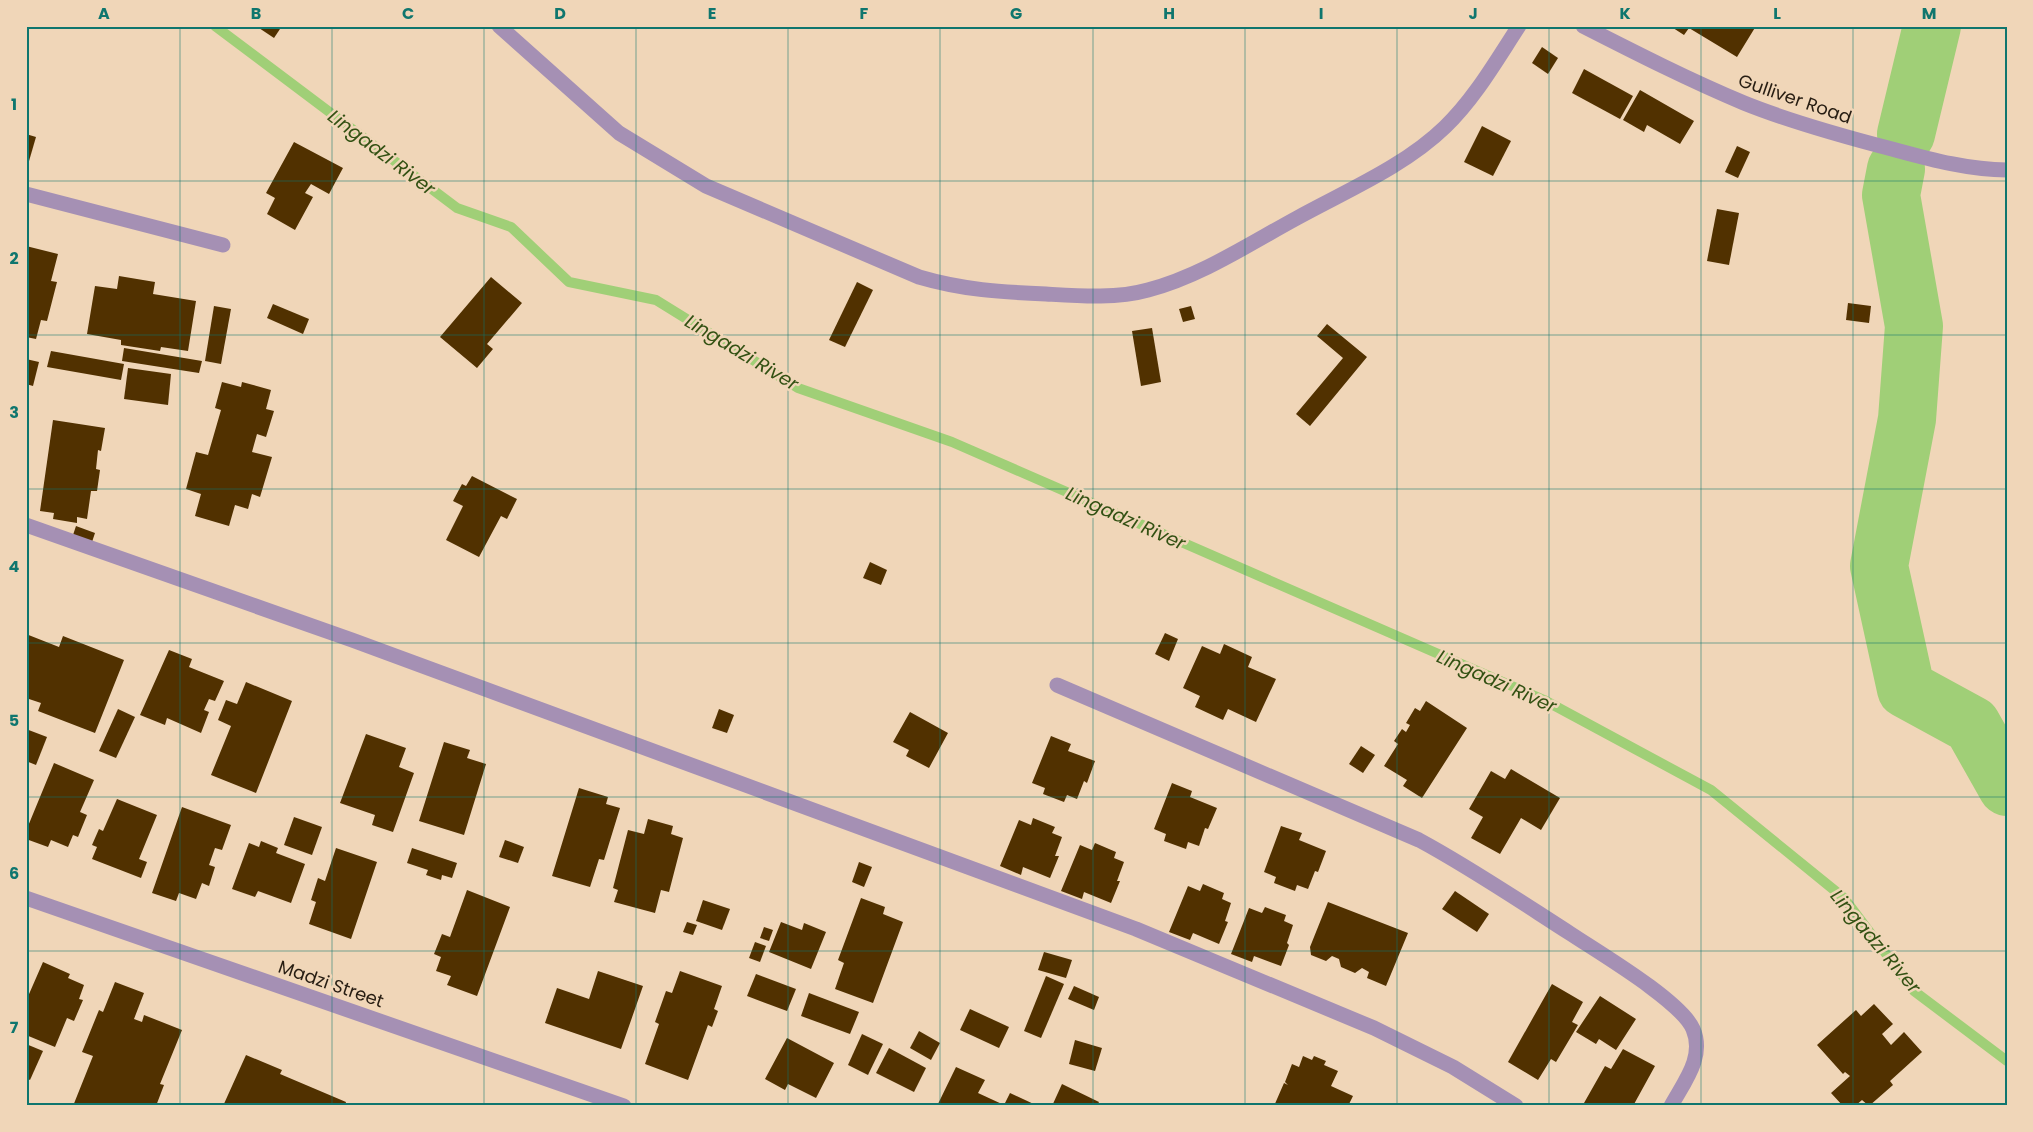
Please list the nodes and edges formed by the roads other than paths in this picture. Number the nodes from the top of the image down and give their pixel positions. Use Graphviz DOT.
graph roads {
  1 [pos="499,26"];
  2 [pos="1519,26"];
  3 [pos="1583,26"];
  4 [pos="2007,170"];
  5 [pos="26,194"];
  6 [pos="223,244"];
  7 [pos="26,525"];
  8 [pos="1057,685"];
  9 [pos="26,898"];
  10 [pos="624,1106"];
  11 [pos="1516,1106"];
  12 [pos="1671,1106"];
  1 -- 2 [label="street"];
  3 -- 4 [label="street, Gulliver Road"];
  5 -- 6 [label="street"];
  7 -- 11 [label="street"];
  8 -- 12 [label="street"];
  9 -- 10 [label="street, Madzi Street"];
}
